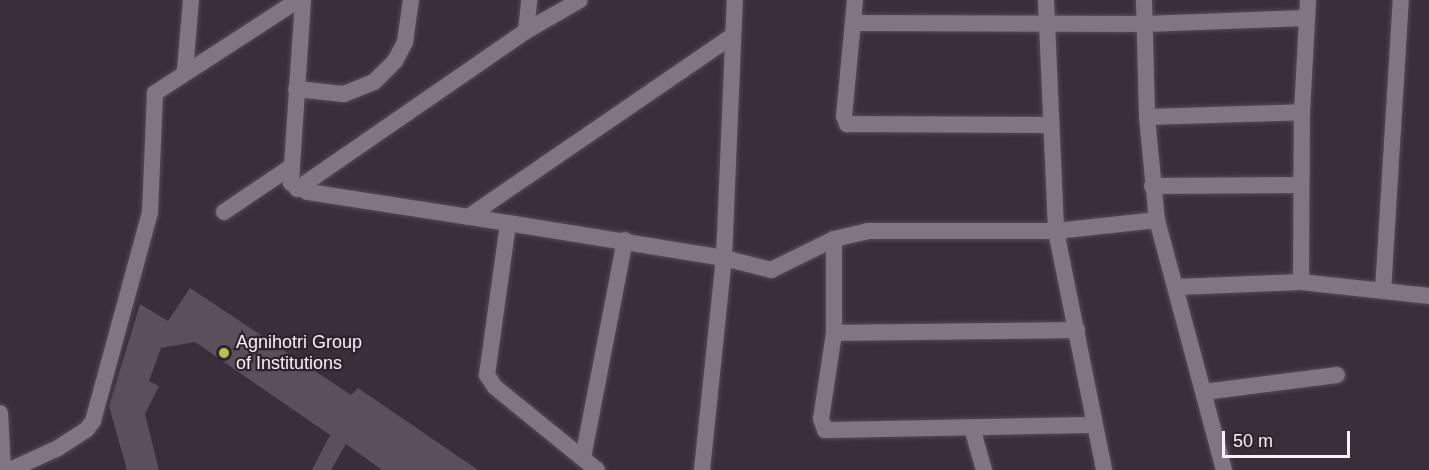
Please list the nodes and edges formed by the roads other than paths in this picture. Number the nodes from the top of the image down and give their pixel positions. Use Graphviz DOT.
graph roads {
  1 [pos="191,0"];
  2 [pos="300,0"];
  3 [pos="411,0"];
  4 [pos="529,0"];
  5 [pos="580,0"];
  6 [pos="735,0"];
  7 [pos="855,0"];
  8 [pos="1046,0"];
  9 [pos="1144,0"];
  10 [pos="1308,0"];
  11 [pos="1401,0"];
  12 [pos="1306,18"];
  13 [pos="855,23"];
  14 [pos="1044,24"];
  15 [pos="1145,24"];
  16 [pos="526,27"];
  17 [pos="732,36"];
  18 [pos="185,70"];
  19 [pos="296,89"];
  20 [pos="1302,112"];
  21 [pos="1147,117"];
  22 [pos="1050,125"];
  23 [pos="289,168"];
  24 [pos="1301,185"];
  25 [pos="1152,186"];
  26 [pos="297,189"];
  27 [pos="224,212"];
  28 [pos="468,217"];
  29 [pos="1157,220"];
  30 [pos="508,223"];
  31 [pos="1056,231"];
  32 [pos="834,239"];
  33 [pos="624,240"];
  34 [pos="724,258"];
  35 [pos="1301,282"];
  36 [pos="1177,287"];
  37 [pos="1383,291"];
  38 [pos="1429,296"];
  39 [pos="1077,330"];
  40 [pos="834,333"];
  41 [pos="1337,375"];
  42 [pos="1204,392"];
  43 [pos="0,414"];
  44 [pos="1094,425"];
  45 [pos="972,428"];
  46 [pos="583,458"];
  47 [pos="4,466"];
  48 [pos="597,470"];
  49 [pos="702,470"];
  50 [pos="984,470"];
  51 [pos="1104,470"];
  52 [pos="1224,470"];
  1 -- 18 [label="street"];
  2 -- 18 [label="street"];
  2 -- 19 [label="street"];
  3 -- 19 [label="street"];
  4 -- 16 [label="street"];
  5 -- 16 [label="street"];
  6 -- 17 [label="street"];
  7 -- 13 [label="street"];
  8 -- 14 [label="street"];
  9 -- 15 [label="street"];
  10 -- 12 [label="street"];
  11 -- 37 [label="street"];
  12 -- 15 [label="street"];
  12 -- 20 [label="street"];
  13 -- 14 [label="street"];
  13 -- 22 [label="street"];
  14 -- 15 [label="street"];
  14 -- 22 [label="street"];
  15 -- 21 [label="street"];
  16 -- 26 [label="street"];
  17 -- 28 [label="street"];
  17 -- 34 [label="street"];
  18 -- 47 [label="street"];
  19 -- 23 [label="street"];
  20 -- 21 [label="street"];
  20 -- 24 [label="street"];
  21 -- 25 [label="street"];
  22 -- 31 [label="street"];
  23 -- 26 [label="street"];
  23 -- 27 [label="street"];
  24 -- 25 [label="street"];
  24 -- 35 [label="street"];
  25 -- 29 [label="street"];
  26 -- 28 [label="street"];
  28 -- 30 [label="street"];
  29 -- 31 [label="street"];
  29 -- 36 [label="street"];
  30 -- 33 [label="street"];
  30 -- 46 [label="street"];
  31 -- 32 [label="street"];
  31 -- 39 [label="street"];
  32 -- 34 [label="street"];
  32 -- 40 [label="street"];
  33 -- 34 [label="street"];
  33 -- 46 [label="street"];
  34 -- 49 [label="street"];
  35 -- 36 [label="street"];
  35 -- 37 [label="street"];
  36 -- 42 [label="street"];
  37 -- 38 [label="street"];
  39 -- 40 [label="street"];
  39 -- 44 [label="street"];
  40 -- 45 [label="street"];
  41 -- 42 [label="street"];
  42 -- 52 [label="street"];
  43 -- 47 [label="street"];
  44 -- 45 [label="street"];
  44 -- 51 [label="street"];
  45 -- 50 [label="street"];
  46 -- 48 [label="street"];
}
